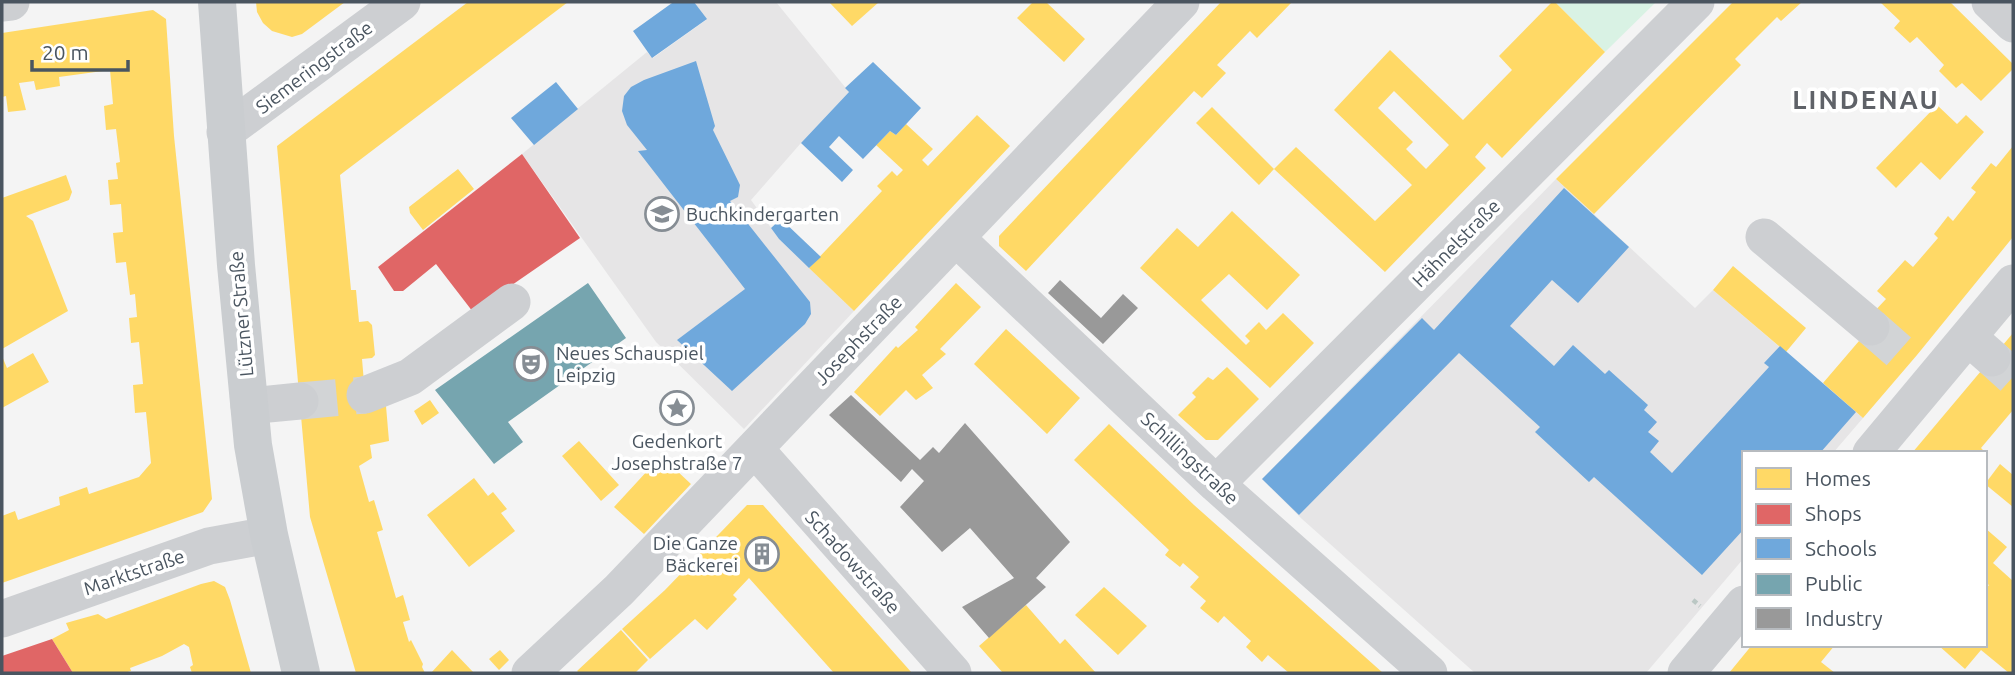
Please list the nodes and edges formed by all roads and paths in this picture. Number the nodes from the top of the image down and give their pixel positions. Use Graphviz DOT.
graph roads {
  1 [pos="11,2"];
  2 [pos="216,2"];
  3 [pos="402,2"];
  4 [pos="1181,2"];
  5 [pos="1696,2"];
  6 [pos="1990,2"];
  7 [pos="2,3"];
  8 [pos="2013,24"];
  9 [pos="225,132"];
  10 [pos="1764,237"];
  11 [pos="956,238"];
  12 [pos="2013,283"];
  13 [pos="512,302"];
  14 [pos="1871,327"];
  15 [pos="365,396"];
  16 [pos="300,401"];
  17 [pos="249,406"];
  18 [pos="755,449"];
  19 [pos="1872,451"];
  20 [pos="1216,484"];
  21 [pos="269,535"];
  22 [pos="1742,606"];
  23 [pos="2,619"];
  24 [pos="291,623"];
  25 [pos="301,673"];
  26 [pos="321,673"];
  27 [pos="530,673"];
  28 [pos="953,673"];
  29 [pos="1429,673"];
  30 [pos="1686,673"];
  1 -- 7 [label="street"];
  2 -- 9 [label="main road, Lützner Straße"];
  3 -- 9 [label="street, Siemeringstraße"];
  4 -- 11 [label="street, Josephstraße"];
  5 -- 20 [label="street, Hähnelstraße"];
  6 -- 8 [label="street"];
  9 -- 17 [label="main road, Lützner Straße"];
  10 -- 14 [label="street"];
  11 -- 18 [label="street, Josephstraße"];
  11 -- 20 [label="street, Schillingstraße"];
  12 -- 19 [label="street"];
  13 -- 15 [label="street"];
  16 -- 17 [label="street"];
  17 -- 21 [label="main road, Lützner Straße"];
  18 -- 27 [label="street, Josephstraße"];
  18 -- 28 [label="street, Schadowstraße"];
  20 -- 29 [label="street, Schillingstraße"];
  21 -- 23 [label="street, Marktstraße"];
  21 -- 24 [label="main road, Lützner Straße"];
  22 -- 30 [label="street"];
  24 -- 25 [label="main road, Lützner Straße"];
  24 -- 26 [label="main road, Lützner Straße"];
}
